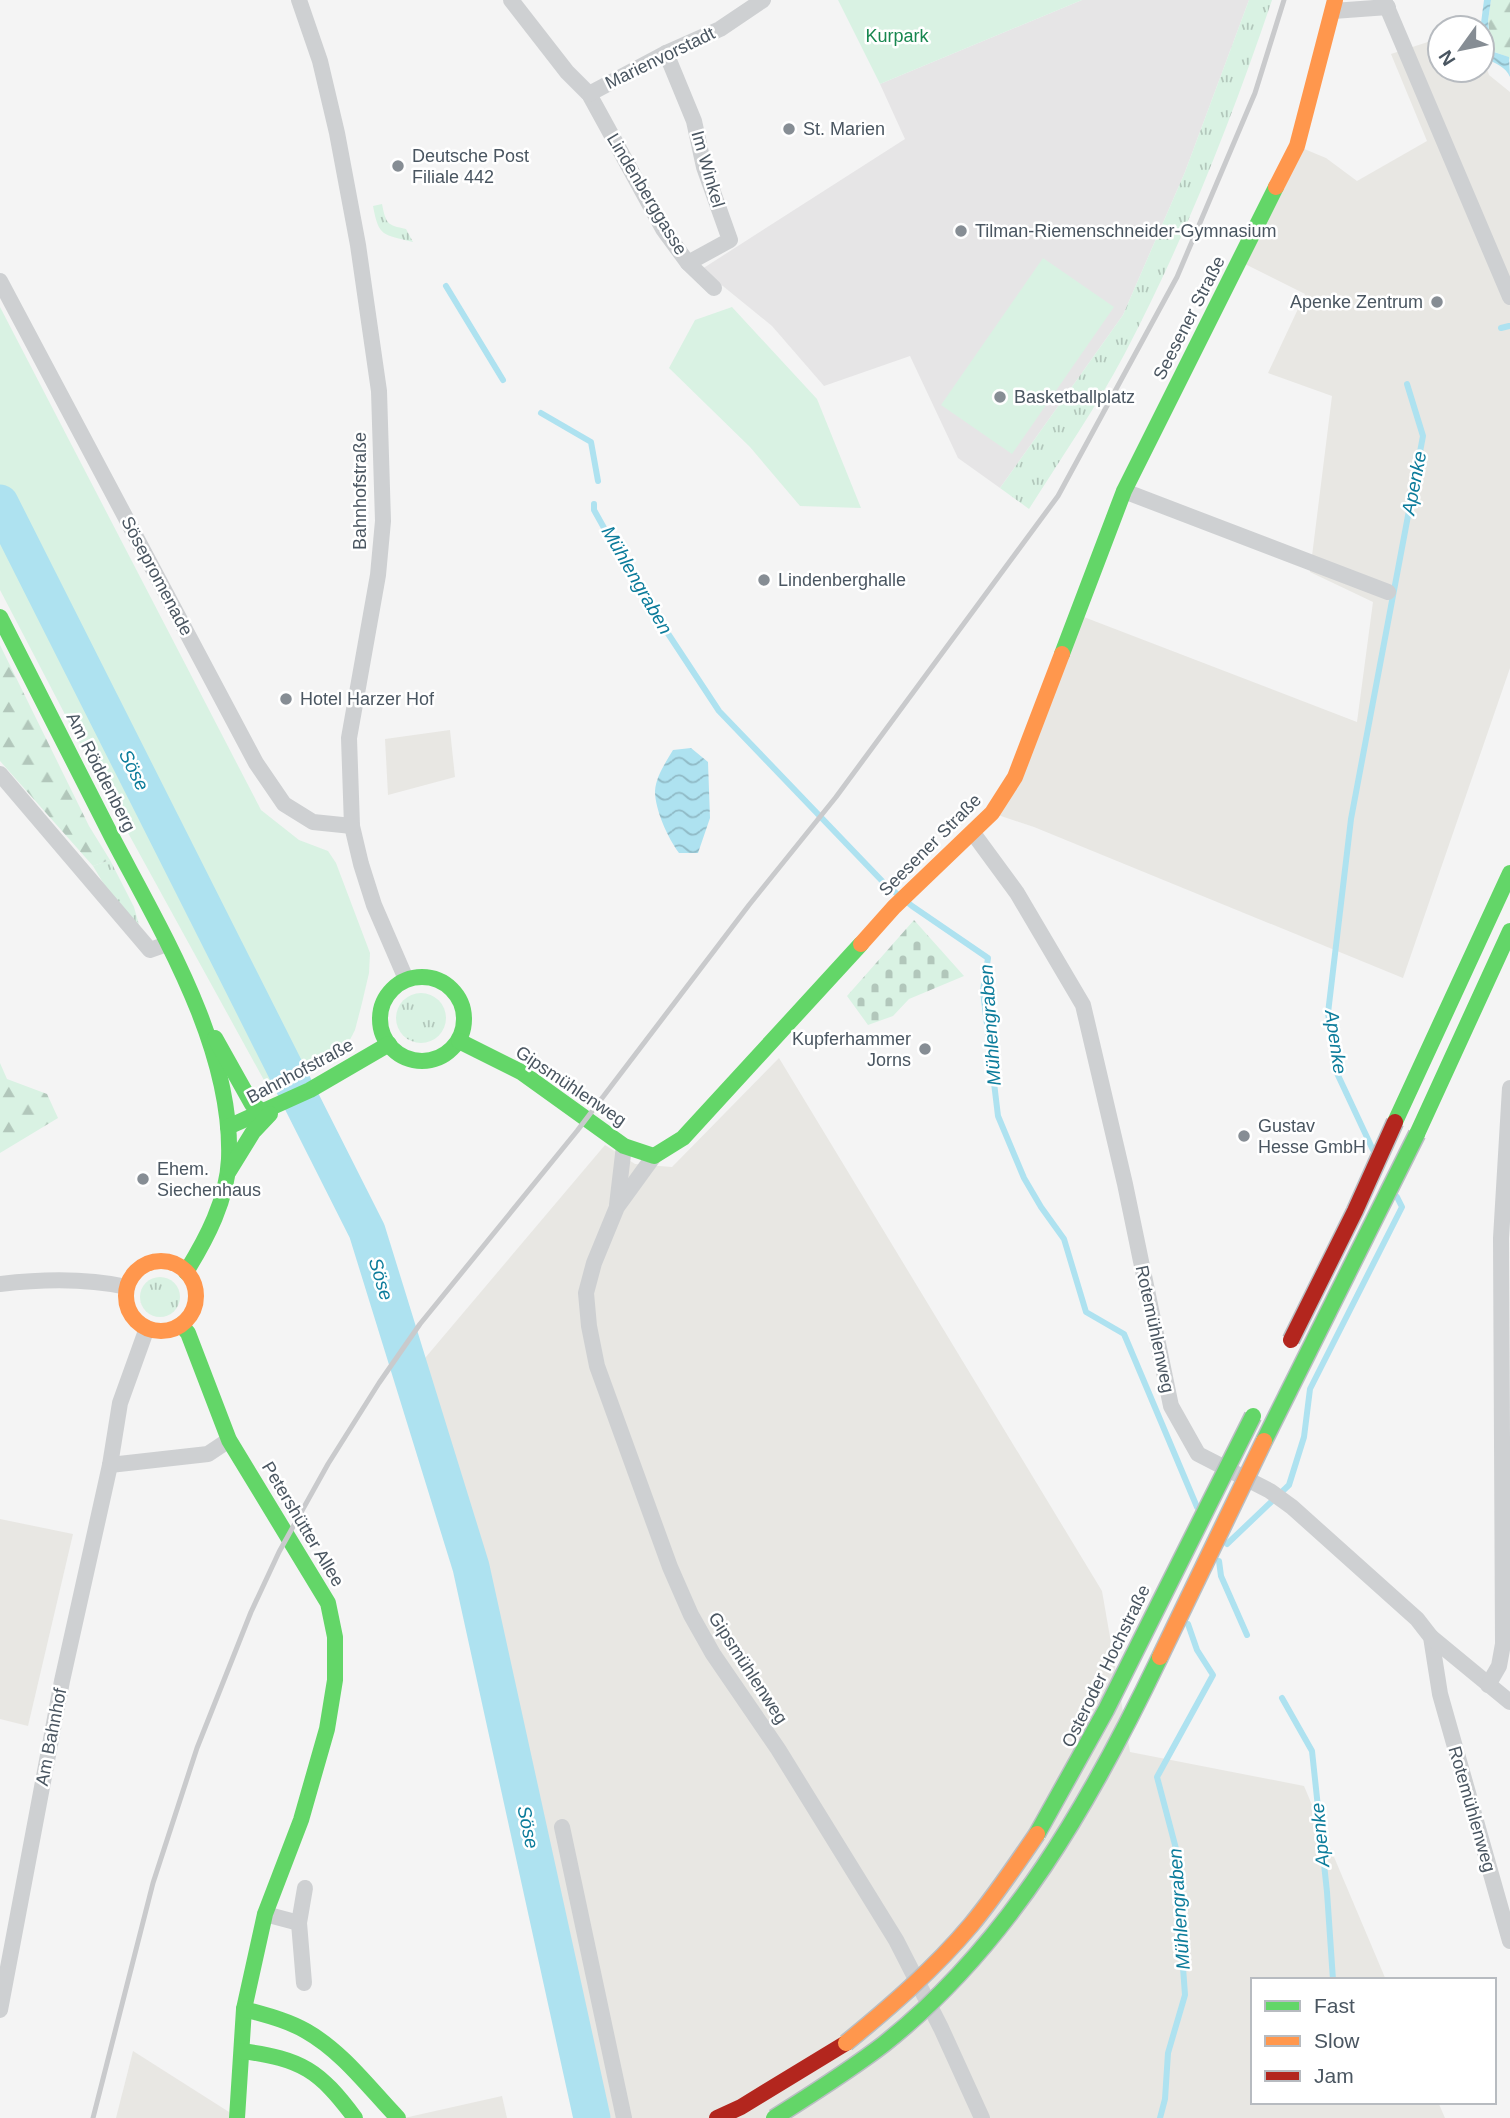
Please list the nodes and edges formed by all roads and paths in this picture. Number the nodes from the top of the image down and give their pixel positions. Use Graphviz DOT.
graph roads {
  1 [pos="299,0"];
  2 [pos="510,0"];
  3 [pos="763,0"];
  4 [pos="1386,4"];
  5 [pos="1334,5"];
  6 [pos="666,53"];
  7 [pos="589,94"];
  8 [pos="688,263"];
  9 [pos="0,281"];
  10 [pos="714,288"];
  11 [pos="1510,297"];
  12 [pos="1124,491"];
  13 [pos="1388,592"];
  14 [pos="0,617"];
  15 [pos="0,774"];
  16 [pos="352,826"];
  17 [pos="973,833"];
  18 [pos="1510,873"];
  19 [pos="1510,931"];
  20 [pos="167,944"];
  21 [pos="406,979"];
  22 [pos="194,1006"];
  23 [pos="458,1041"];
  24 [pos="388,1044"];
  25 [pos="1510,1088"];
  26 [pos="269,1112"];
  27 [pos="228,1127"];
  28 [pos="624,1146"];
  29 [pos="654,1156"];
  30 [pos="227,1173"];
  31 [pos="617,1207"];
  32 [pos="186,1272"];
  33 [pos="0,1284"];
  34 [pos="127,1287"];
  35 [pos="181,1325"];
  36 [pos="147,1328"];
  37 [pos="1283,1355"];
  38 [pos="1260,1403"];
  39 [pos="229,1440"];
  40 [pos="110,1465"];
  41 [pos="1431,1637"];
  42 [pos="1488,1685"];
  43 [pos="1510,1702"];
  44 [pos="562,1828"];
  45 [pos="305,1888"];
  46 [pos="265,1914"];
  47 [pos="299,1923"];
  48 [pos="1510,1941"];
  49 [pos="304,1983"];
  50 [pos="244,2009"];
  51 [pos="0,2010"];
  52 [pos="242,2051"];
  53 [pos="237,2118"];
  54 [pos="355,2118"];
  55 [pos="398,2118"];
  56 [pos="624,2118"];
  57 [pos="717,2118"];
  58 [pos="774,2118"];
  59 [pos="982,2118"];
  1 -- 16 [label="street, Bahnhofstraße"];
  2 -- 7 [label="street, Marienvorstadt"];
  3 -- 6 [label="street, Marienvorstadt"];
  4 -- 5 [label="street"];
  4 -- 11 [label="street"];
  5 -- 12 [label="main road, Seesener Straße"];
  6 -- 7 [label="street, Marienvorstadt"];
  6 -- 8 [label="street, Im Winkel"];
  7 -- 8 [label="street, Lindenberggasse"];
  8 -- 10 [label="street, Lindenberggasse"];
  9 -- 16 [label="street, Sösepromenade"];
  12 -- 13 [label="street"];
  12 -- 17 [label="main road, Seesener Straße"];
  14 -- 20 [label="main road, Am Röddenberg"];
  15 -- 20 [label="street"];
  16 -- 21 [label="street, Bahnhofstraße"];
  17 -- 29 [label="main road, Seesener Straße"];
  17 -- 41 [label="street, Rotemühlenweg"];
  18 -- 37 [label="main road, bridge"];
  19 -- 58 [label="main road, bridge"];
  20 -- 22 [label="main road, Am Röddenberg"];
  21 -- 23 [label="main road"];
  21 -- 24 [label="main road"];
  22 -- 26 [label="main road"];
  22 -- 27 [label="main road, Am Röddenberg"];
  23 -- 24 [label="main road"];
  23 -- 28 [label="main road, Gipsmühlenweg"];
  24 -- 26 [label="main road, Bahnhofstraße"];
  25 -- 42 [label="street"];
  26 -- 27 [label="main road, Bahnhofstraße"];
  26 -- 30 [label="main road"];
  27 -- 30 [label="main road, Am Röddenberg"];
  28 -- 29 [label="main road, Gipsmühlenweg"];
  28 -- 31 [label="street, Gipsmühlenweg"];
  29 -- 31 [label="street, Gipsmühlenweg"];
  30 -- 32 [label="main road"];
  31 -- 59 [label="street, Gipsmühlenweg"];
  32 -- 34 [label="main road"];
  32 -- 35 [label="main road"];
  33 -- 34 [label="street"];
  34 -- 36 [label="main road"];
  35 -- 36 [label="main road"];
  35 -- 39 [label="main road, Petershütter Allee"];
  36 -- 40 [label="street, Am Bahnhof"];
  38 -- 57 [label="main road, Osteroder Hochstraße, bridge"];
  39 -- 40 [label="street"];
  39 -- 46 [label="main road, Petershütter Allee"];
  40 -- 51 [label="street, Am Bahnhof"];
  41 -- 42 [label="street"];
  41 -- 48 [label="street, Rotemühlenweg"];
  42 -- 43 [label="street"];
  44 -- 56 [label="street"];
  45 -- 47 [label="street"];
  46 -- 47 [label="street"];
  46 -- 50 [label="main road, Petershütter Allee"];
  47 -- 49 [label="street"];
  50 -- 52 [label="main road, Petershütter Allee"];
  50 -- 55 [label="main road"];
  52 -- 53 [label="main road, Petershütter Allee"];
  52 -- 54 [label="main road"];
}
